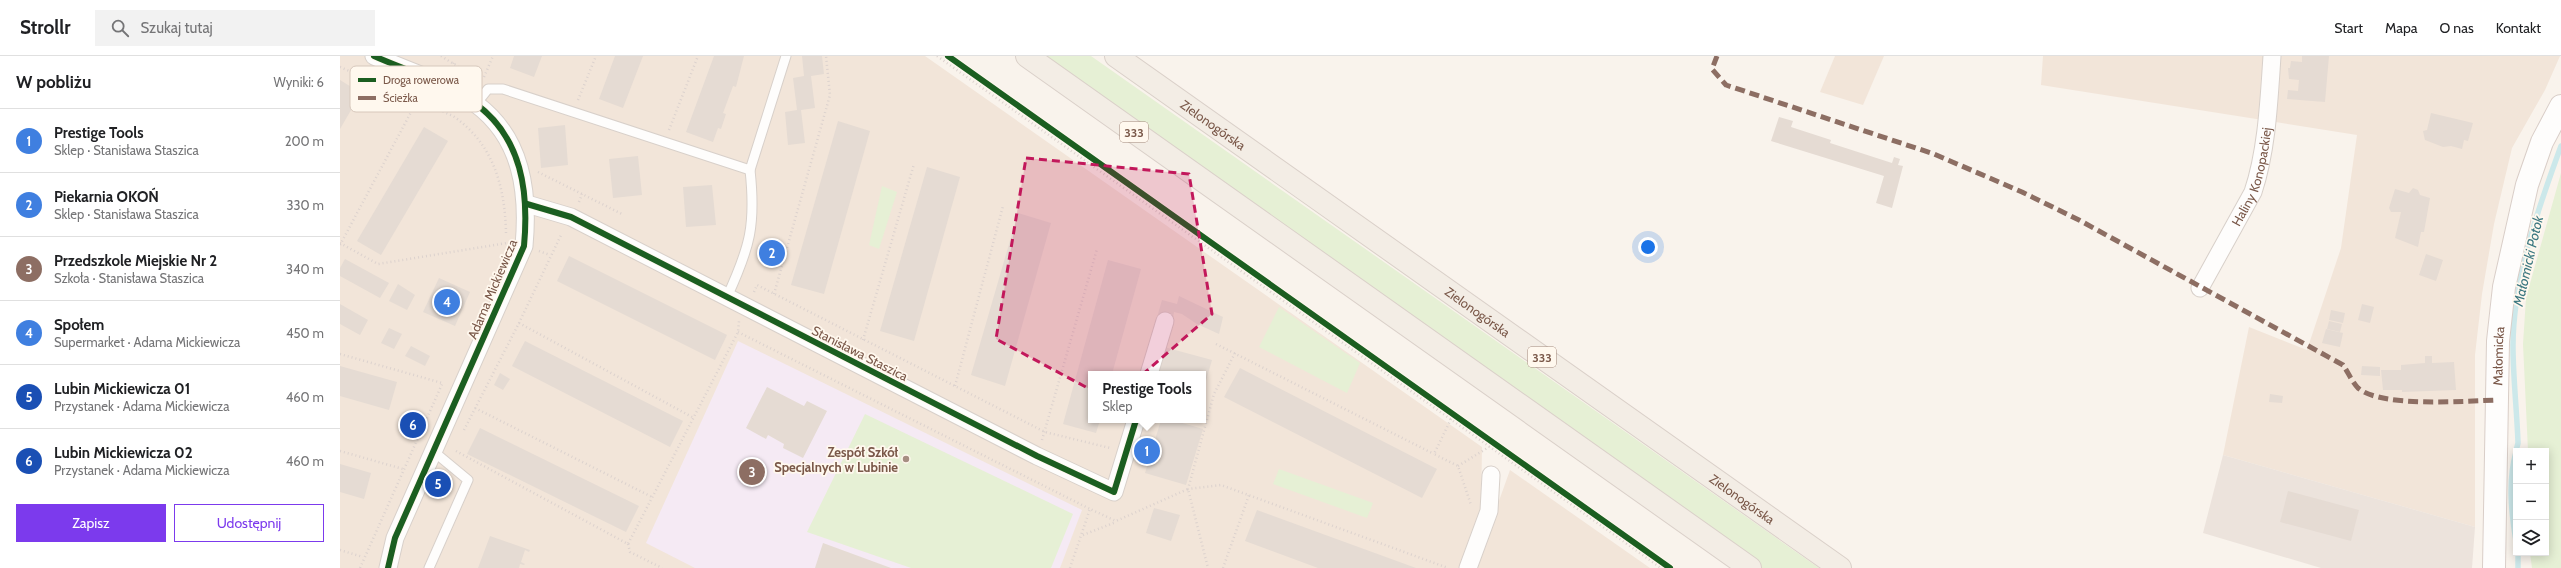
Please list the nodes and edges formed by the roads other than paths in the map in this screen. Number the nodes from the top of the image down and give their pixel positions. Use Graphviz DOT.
graph roads {
  1 [pos="374,56"];
  2 [pos="786,56"];
  3 [pos="1026,56"];
  4 [pos="1116,56"];
  5 [pos="2272,56"];
  6 [pos="396,66"];
  7 [pos="482,96"];
  8 [pos="2561,106"];
  9 [pos="482,110"];
  10 [pos="750,170"];
  11 [pos="527,204"];
  12 [pos="2200,288"];
  13 [pos="727,297"];
  14 [pos="1165,321"];
  15 [pos="1150,371"];
  16 [pos="1135,423"];
  17 [pos="433,451"];
  18 [pos="1490,475"];
  19 [pos="388,568"];
  20 [pos="429,568"];
  21 [pos="1468,568"];
  22 [pos="1750,568"];
  23 [pos="1840,568"];
  24 [pos="2494,568"];
  1 -- 6 [label="street, Adama Mickiewicza"];
  2 -- 10 [label="lane"];
  3 -- 22 [label="main road, 333"];
  4 -- 23 [label="main road, Zielonogórska / 333"];
  5 -- 12 [label="street, Haliny Konopackiej"];
  7 -- 10 [label="lane"];
  8 -- 24 [label="street, Małomicka"];
  9 -- 11 [label="street, Adama Mickiewicza"];
  10 -- 13 [label="lane"];
  11 -- 13 [label="street, Stanisława Staszica"];
  11 -- 17 [label="street, Adama Mickiewicza"];
  13 -- 16 [label="street, Stanisława Staszica"];
  14 -- 15 [label="street"];
  17 -- 19 [label="street, Adama Mickiewicza"];
  17 -- 20 [label="lane"];
  18 -- 21 [label="street"];
}
